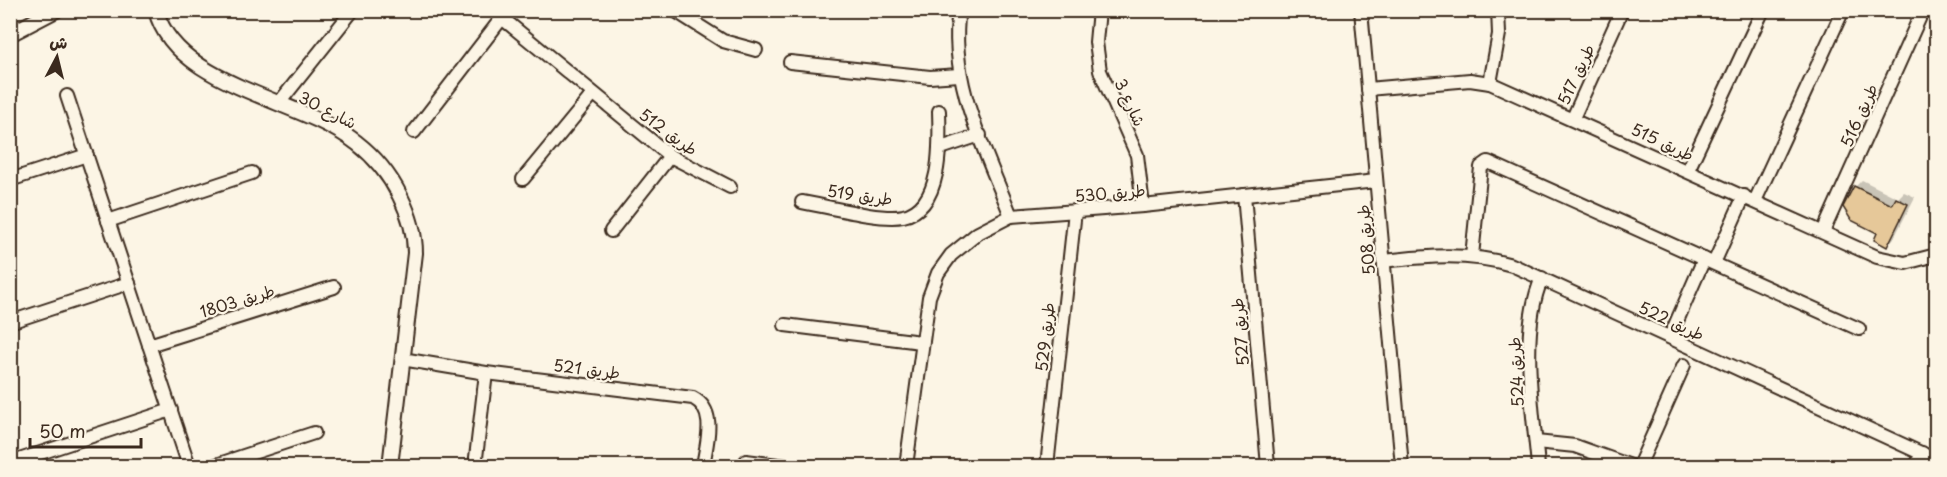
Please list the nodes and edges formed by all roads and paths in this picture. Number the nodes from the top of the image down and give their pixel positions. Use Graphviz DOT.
graph roads {
  1 [pos="56,10"];
  2 [pos="353,10"];
  3 [pos="674,10"];
  4 [pos="959,10"];
  5 [pos="1099,10"];
  6 [pos="1361,10"];
  7 [pos="1498,10"];
  8 [pos="1622,10"];
  9 [pos="1763,10"];
  10 [pos="1843,10"];
  11 [pos="1923,10"];
  12 [pos="155,11"];
  13 [pos="505,14"];
  14 [pos="10,34"];
  15 [pos="756,50"];
  16 [pos="790,62"];
  17 [pos="959,75"];
  18 [pos="1490,82"];
  19 [pos="1368,89"];
  20 [pos="593,94"];
  21 [pos="67,96"];
  22 [pos="279,103"];
  23 [pos="939,111"];
  24 [pos="1573,118"];
  25 [pos="414,132"];
  26 [pos="980,135"];
  27 [pos="940,148"];
  28 [pos="87,155"];
  29 [pos="670,156"];
  30 [pos="1688,170"];
  31 [pos="252,173"];
  32 [pos="523,179"];
  33 [pos="10,180"];
  34 [pos="1376,181"];
  35 [pos="730,187"];
  36 [pos="1244,195"];
  37 [pos="1749,199"];
  38 [pos="802,202"];
  39 [pos="1143,206"];
  40 [pos="1075,212"];
  41 [pos="1011,216"];
  42 [pos="108,220"];
  43 [pos="611,231"];
  44 [pos="1823,232"];
  45 [pos="1936,255"];
  46 [pos="1473,256"];
  47 [pos="1383,261"];
  48 [pos="1709,261"];
  49 [pos="1542,278"];
  50 [pos="129,283"];
  51 [pos="334,287"];
  52 [pos="10,322"];
  53 [pos="785,325"];
  54 [pos="1859,329"];
  55 [pos="1670,337"];
  56 [pos="921,342"];
  57 [pos="149,345"];
  58 [pos="402,359"];
  59 [pos="1684,365"];
  60 [pos="486,373"];
  61 [pos="171,410"];
  62 [pos="314,433"];
  63 [pos="1536,442"];
  64 [pos="1922,453"];
  65 [pos="1936,459"];
  66 [pos="746,461"];
  67 [pos="10,463"];
  68 [pos="189,466"];
  69 [pos="213,466"];
  70 [pos="390,466"];
  71 [pos="475,466"];
  72 [pos="703,466"];
  73 [pos="786,466"];
  74 [pos="906,466"];
  75 [pos="1047,466"];
  76 [pos="1268,466"];
  77 [pos="1402,466"];
  78 [pos="1538,466"];
  79 [pos="1630,466"];
  80 [pos="1639,466"];
  81 [pos="1916,466"];
  1 -- 14 [label="street"];
  2 -- 22 [label="street"];
  3 -- 15 [label="street"];
  4 -- 17 [label="street"];
  5 -- 39 [label="street, شارع 3"];
  6 -- 19 [label="street, طريق 508"];
  7 -- 18 [label="street"];
  8 -- 24 [label="street, طريق 517"];
  9 -- 30 [label="street"];
  10 -- 37 [label="street"];
  11 -- 44 [label="street, طريق 516"];
  12 -- 22 [label="street, شارع 30"];
  13 -- 20 [label="street, طريق 512"];
  13 -- 25 [label="street, طريق 512"];
  16 -- 17 [label="street"];
  17 -- 26 [label="street"];
  18 -- 19 [label="street, طريق 515"];
  18 -- 24 [label="street, طريق 515"];
  19 -- 34 [label="street, طريق 508"];
  20 -- 29 [label="street, طريق 512"];
  20 -- 32 [label="street"];
  21 -- 28 [label="street"];
  22 -- 58 [label="street, شارع 30"];
  23 -- 27 [label="street, طريق 519"];
  24 -- 30 [label="street, طريق 515"];
  26 -- 27 [label="street"];
  26 -- 41 [label="street"];
  27 -- 38 [label="street, طريق 519"];
  28 -- 33 [label="street"];
  28 -- 42 [label="street"];
  29 -- 35 [label="street, طريق 512"];
  29 -- 43 [label="street"];
  30 -- 37 [label="street, طريق 515"];
  31 -- 42 [label="street"];
  34 -- 36 [label="street, طريق 530"];
  34 -- 47 [label="street, طريق 508"];
  36 -- 39 [label="street, طريق 530"];
  36 -- 76 [label="street, طريق 527"];
  37 -- 44 [label="street, طريق 515"];
  37 -- 48 [label="street"];
  39 -- 40 [label="street, طريق 530"];
  40 -- 41 [label="street, طريق 530"];
  40 -- 75 [label="street, طريق 529"];
  41 -- 56 [label="street, طريق 530"];
  42 -- 50 [label="street"];
  44 -- 45 [label="street, طريق 515"];
  46 -- 47 [label="street, طريق 522"];
  46 -- 48 [label="street"];
  46 -- 49 [label="street, طريق 522"];
  47 -- 77 [label="street, طريق 508"];
  48 -- 54 [label="street"];
  48 -- 55 [label="street"];
  49 -- 55 [label="street, طريق 522"];
  49 -- 63 [label="street, طريق 524"];
  50 -- 52 [label="street"];
  50 -- 57 [label="street"];
  51 -- 57 [label="street, طريق 1803"];
  53 -- 56 [label="street"];
  55 -- 64 [label="street, طريق 522"];
  56 -- 74 [label="street, طريق 530"];
  57 -- 61 [label="street"];
  58 -- 60 [label="street, طريق 521"];
  58 -- 70 [label="street, شارع 30"];
  59 -- 80 [label="street"];
  60 -- 71 [label="street"];
  60 -- 72 [label="street, طريق 521"];
  61 -- 67 [label="street"];
  61 -- 68 [label="street"];
  62 -- 69 [label="street"];
  63 -- 78 [label="street, طريق 524"];
  63 -- 79 [label="street"];
  64 -- 65 [label="street, طريق 522"];
  64 -- 81 [label="street"];
  66 -- 73 [label="street"];
}
